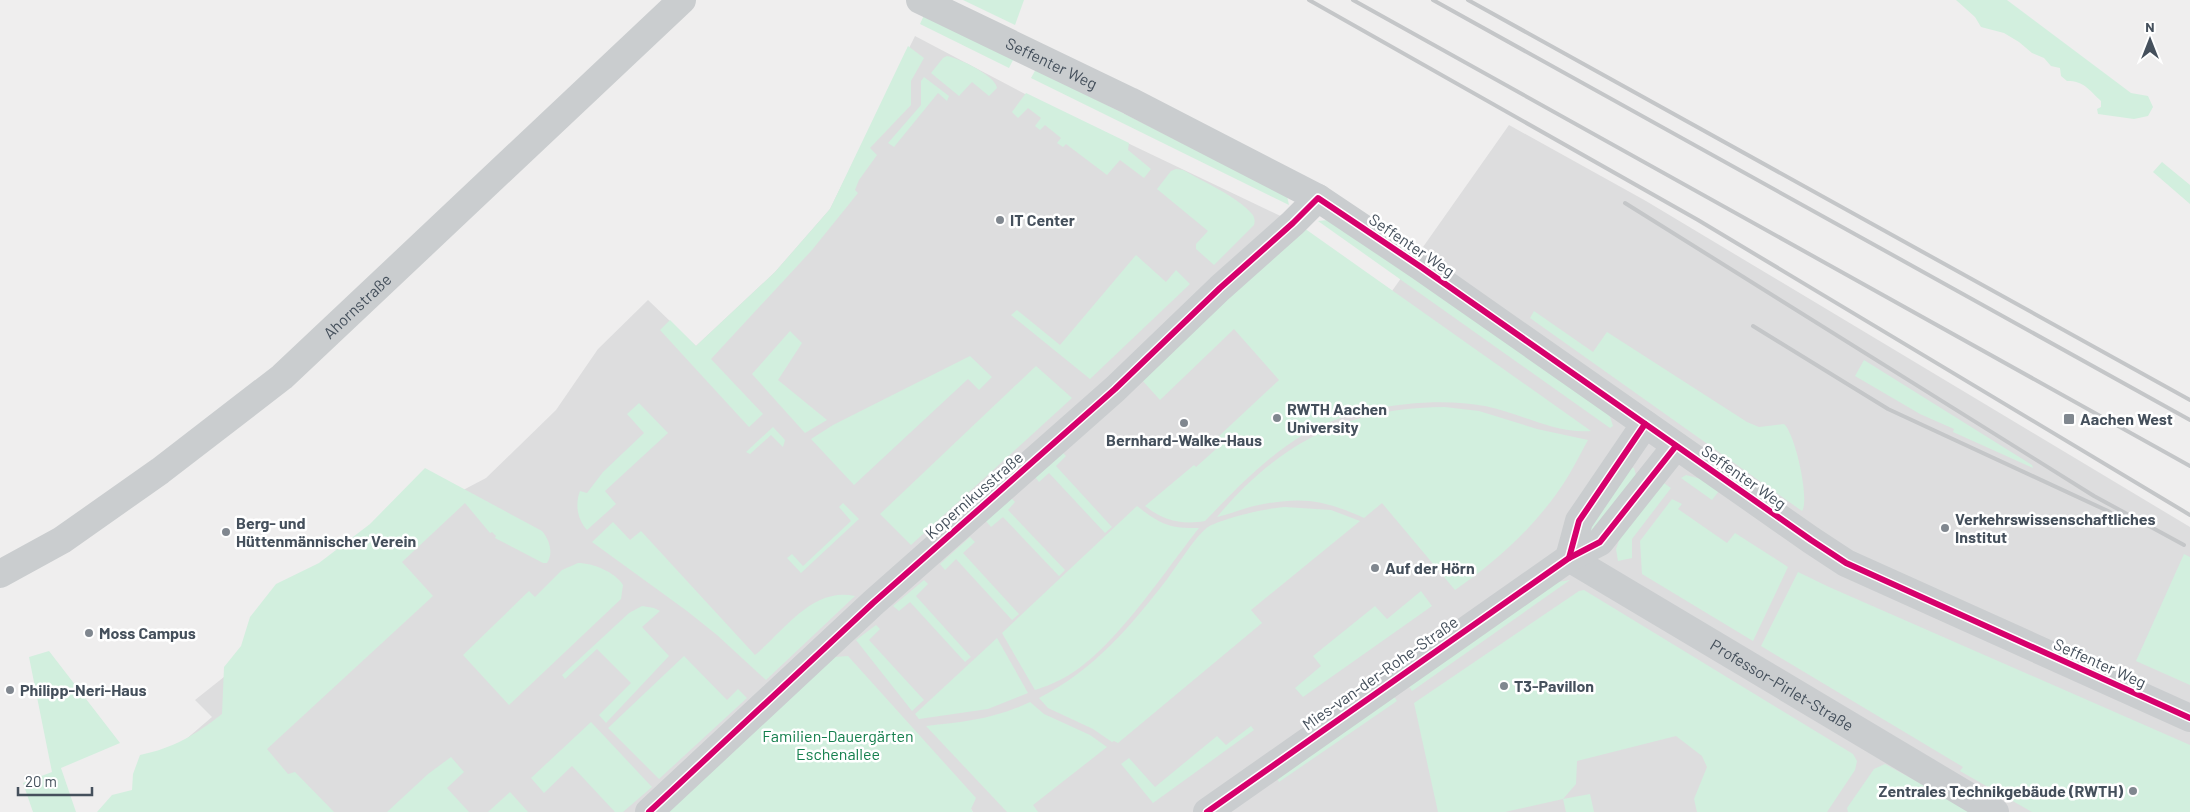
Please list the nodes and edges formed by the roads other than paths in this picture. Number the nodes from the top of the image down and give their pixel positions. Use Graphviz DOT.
graph roads {
  1 [pos="682,0"];
  2 [pos="920,0"];
  3 [pos="1318,198"];
  4 [pos="1645,424"];
  5 [pos="1676,446"];
  6 [pos="1569,558"];
  7 [pos="0,574"];
  8 [pos="2190,718"];
  9 [pos="649,812"];
  10 [pos="1207,812"];
  11 [pos="1996,812"];
  1 -- 7 [label="street, Ahornstraße"];
  2 -- 3 [label="street, Seffenter Weg"];
  3 -- 4 [label="street, Seffenter Weg"];
  3 -- 9 [label="street, Kopernikusstraße"];
  4 -- 5 [label="street, Seffenter Weg"];
  4 -- 6 [label="street"];
  5 -- 6 [label="street, Mies-van-der-Rohe-Straße"];
  5 -- 8 [label="street, Seffenter Weg"];
  6 -- 10 [label="street, Mies-van-der-Rohe-Straße"];
  6 -- 11 [label="street, Professor-Pirlet-Straße"];
}
